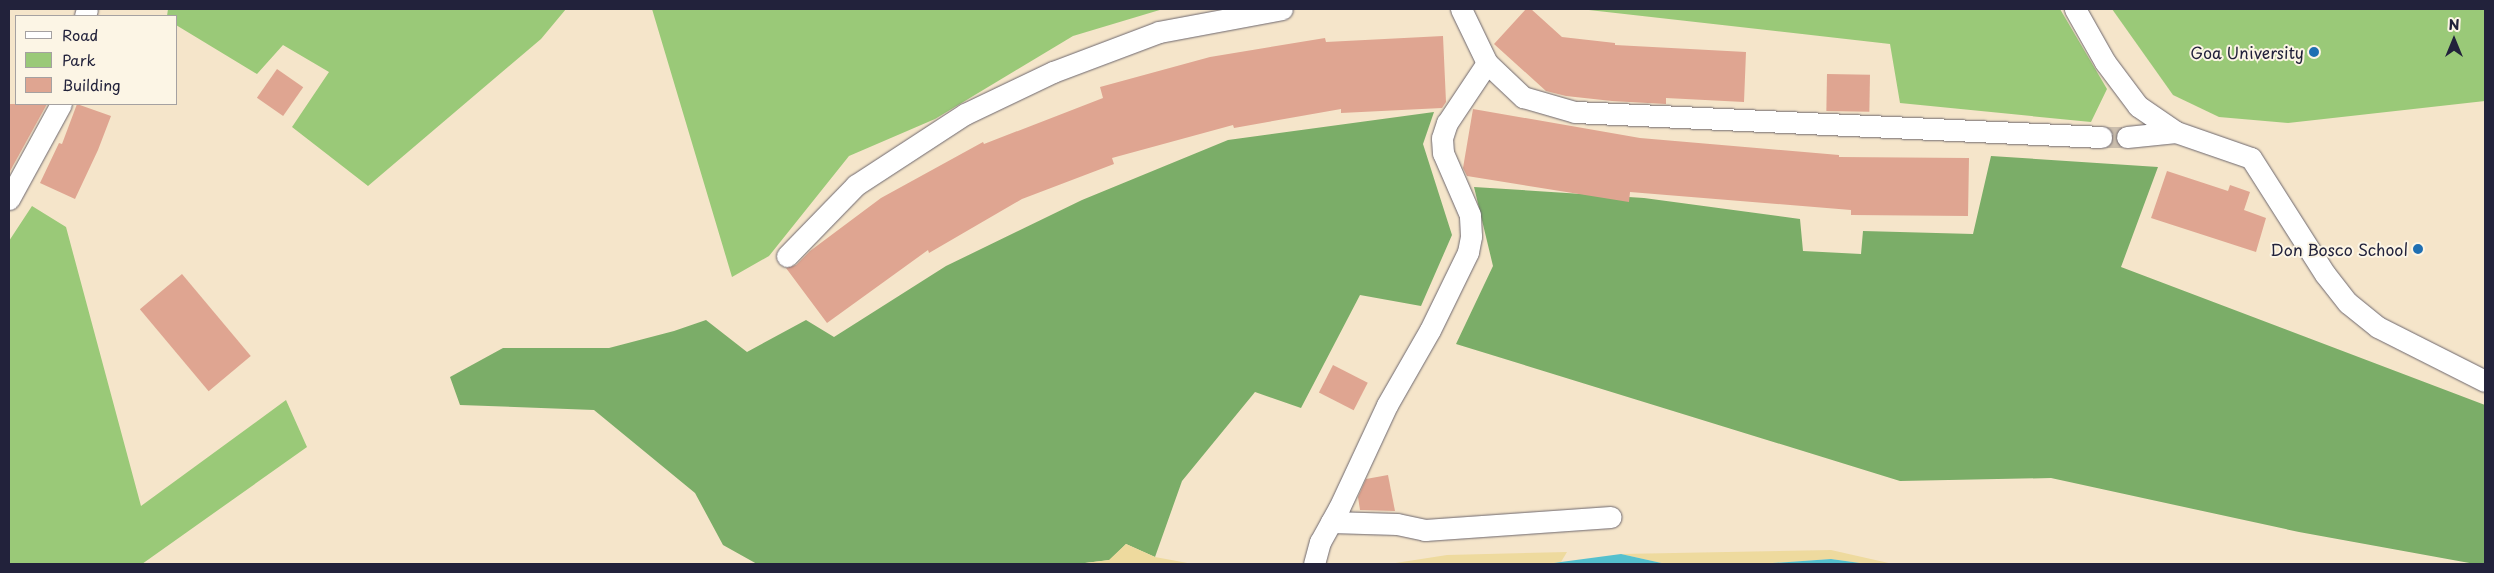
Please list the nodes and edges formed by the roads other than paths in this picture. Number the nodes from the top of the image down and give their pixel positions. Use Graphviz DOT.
graph roads {
  1 [pos="1282,9"];
  2 [pos="1461,9"];
  3 [pos="2075,9"];
  4 [pos="1487,63"];
  5 [pos="60,105"];
  6 [pos="2176,132"];
  7 [pos="2102,137"];
  8 [pos="2127,137"];
  9 [pos="9,199"];
  10 [pos="786,256"];
  11 [pos="2485,381"];
  12 [pos="1612,517"];
  13 [pos="1331,522"];
  14 [pos="1314,564"];
  1 -- 10 [label="street"];
  2 -- 4 [label="street"];
  3 -- 6 [label="street"];
  4 -- 7 [label="street"];
  4 -- 13 [label="street"];
  5 -- 9 [label="street"];
  6 -- 8 [label="street"];
  6 -- 11 [label="street"];
  12 -- 13 [label="street"];
  13 -- 14 [label="street"];
}
